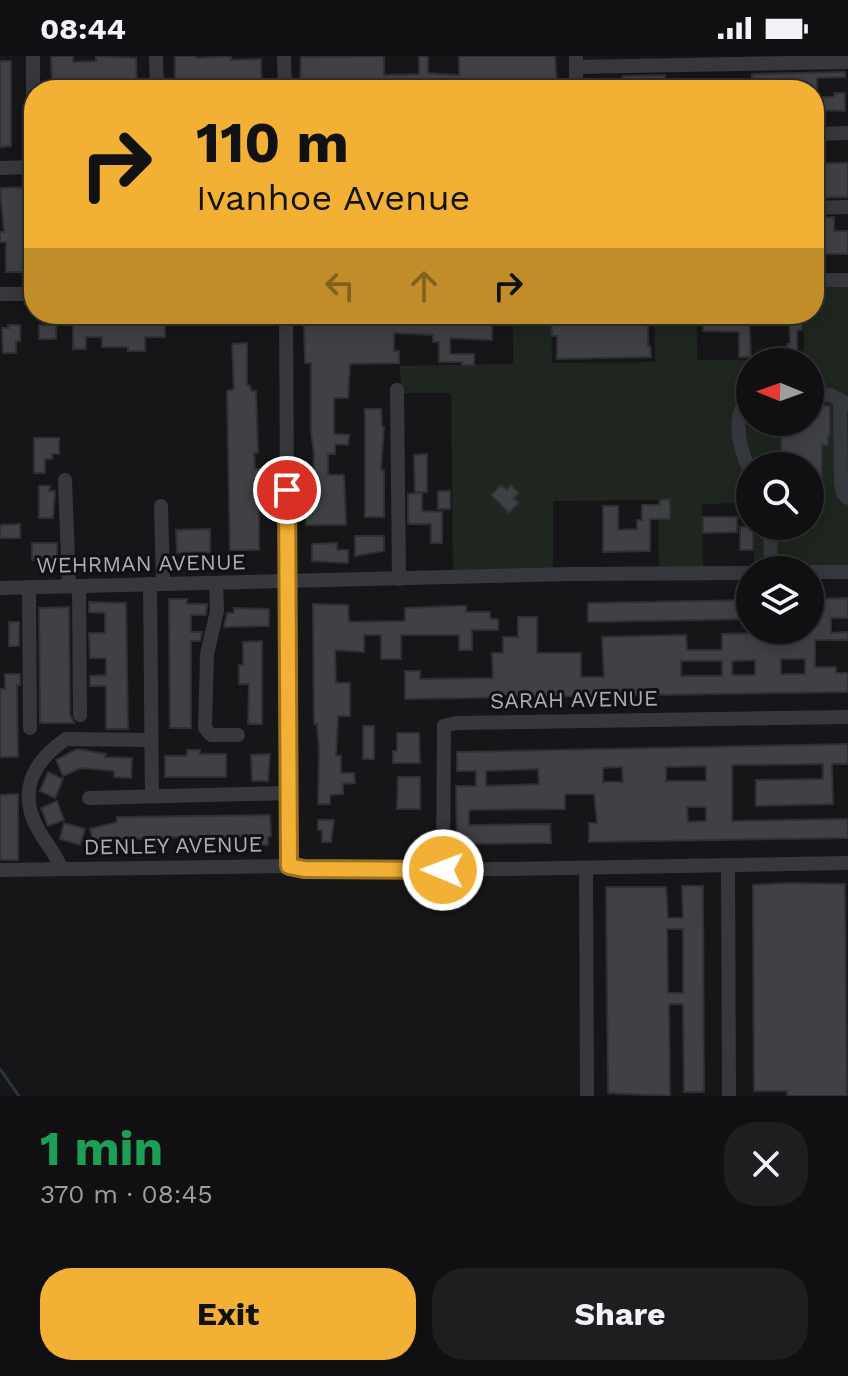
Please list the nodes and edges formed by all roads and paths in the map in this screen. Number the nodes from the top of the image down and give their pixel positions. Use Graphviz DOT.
graph roads {
  1 [pos="33,56"];
  2 [pos="156,56"];
  3 [pos="284,56"];
  4 [pos="576,62"];
  5 [pos="848,62"];
  6 [pos="33,80"];
  7 [pos="157,80"];
  8 [pos="285,80"];
  9 [pos="848,133"];
  10 [pos="824,134"];
  11 [pos="24,167"];
  12 [pos="0,168"];
  13 [pos="848,207"];
  14 [pos="824,208"];
  15 [pos="824,280"];
  16 [pos="848,280"];
  17 [pos="0,294"];
  18 [pos="24,294"];
  19 [pos="286,324"];
  20 [pos="397,390"];
  21 [pos="824,395"];
  22 [pos="844,402"];
  23 [pos="65,480"];
  24 [pos="848,498"];
  25 [pos="161,506"];
  26 [pos="824,572"];
  27 [pos="848,572"];
  28 [pos="736,573"];
  29 [pos="399,579"];
  30 [pos="288,582"];
  31 [pos="216,583"];
  32 [pos="157,584"];
  33 [pos="74,586"];
  34 [pos="29,587"];
  35 [pos="0,588"];
  36 [pos="80,715"];
  37 [pos="848,717"];
  38 [pos="30,728"];
  39 [pos="238,735"];
  40 [pos="151,740"];
  41 [pos="289,793"];
  42 [pos="152,796"];
  43 [pos="89,798"];
  44 [pos="848,863"];
  45 [pos="289,866"];
  46 [pos="728,866"];
  47 [pos="586,868"];
  48 [pos="61,869"];
  49 [pos="0,870"];
  50 [pos="443,870"];
  51 [pos="587,1096"];
  52 [pos="729,1096"];
  1 -- 6 [label="street"];
  2 -- 7 [label="street"];
  3 -- 8 [label="street"];
  4 -- 5 [label="street"];
  9 -- 10 [label="street"];
  11 -- 12 [label="street"];
  13 -- 14 [label="street"];
  15 -- 16 [label="street"];
  17 -- 18 [label="street"];
  19 -- 30 [label="street"];
  20 -- 29 [label="street"];
  21 -- 22 [label="street"];
  22 -- 24 [label="street"];
  23 -- 33 [label="street"];
  25 -- 32 [label="street"];
  26 -- 27 [label="street"];
  28 -- 29 [label="street, WEHRMAN AVENUE"];
  29 -- 30 [label="street, WEHRMAN AVENUE"];
  30 -- 31 [label="street, WEHRMAN AVENUE"];
  30 -- 41 [label="street"];
  31 -- 32 [label="street, WEHRMAN AVENUE"];
  31 -- 39 [label="street"];
  32 -- 33 [label="street, WEHRMAN AVENUE"];
  32 -- 40 [label="street"];
  33 -- 34 [label="street, WEHRMAN AVENUE"];
  33 -- 36 [label="street"];
  34 -- 35 [label="street, WEHRMAN AVENUE"];
  34 -- 38 [label="street"];
  37 -- 50 [label="street, SARAH AVENUE"];
  40 -- 42 [label="street"];
  40 -- 48 [label="street"];
  41 -- 42 [label="street"];
  41 -- 45 [label="street"];
  42 -- 43 [label="street"];
  44 -- 46 [label="street, DENLEY AVENUE"];
  45 -- 48 [label="street, DENLEY AVENUE"];
  45 -- 50 [label="street, DENLEY AVENUE"];
  46 -- 47 [label="street, DENLEY AVENUE"];
  46 -- 52 [label="street"];
  47 -- 50 [label="street, DENLEY AVENUE"];
  47 -- 51 [label="street"];
  48 -- 49 [label="street, DENLEY AVENUE"];
}
